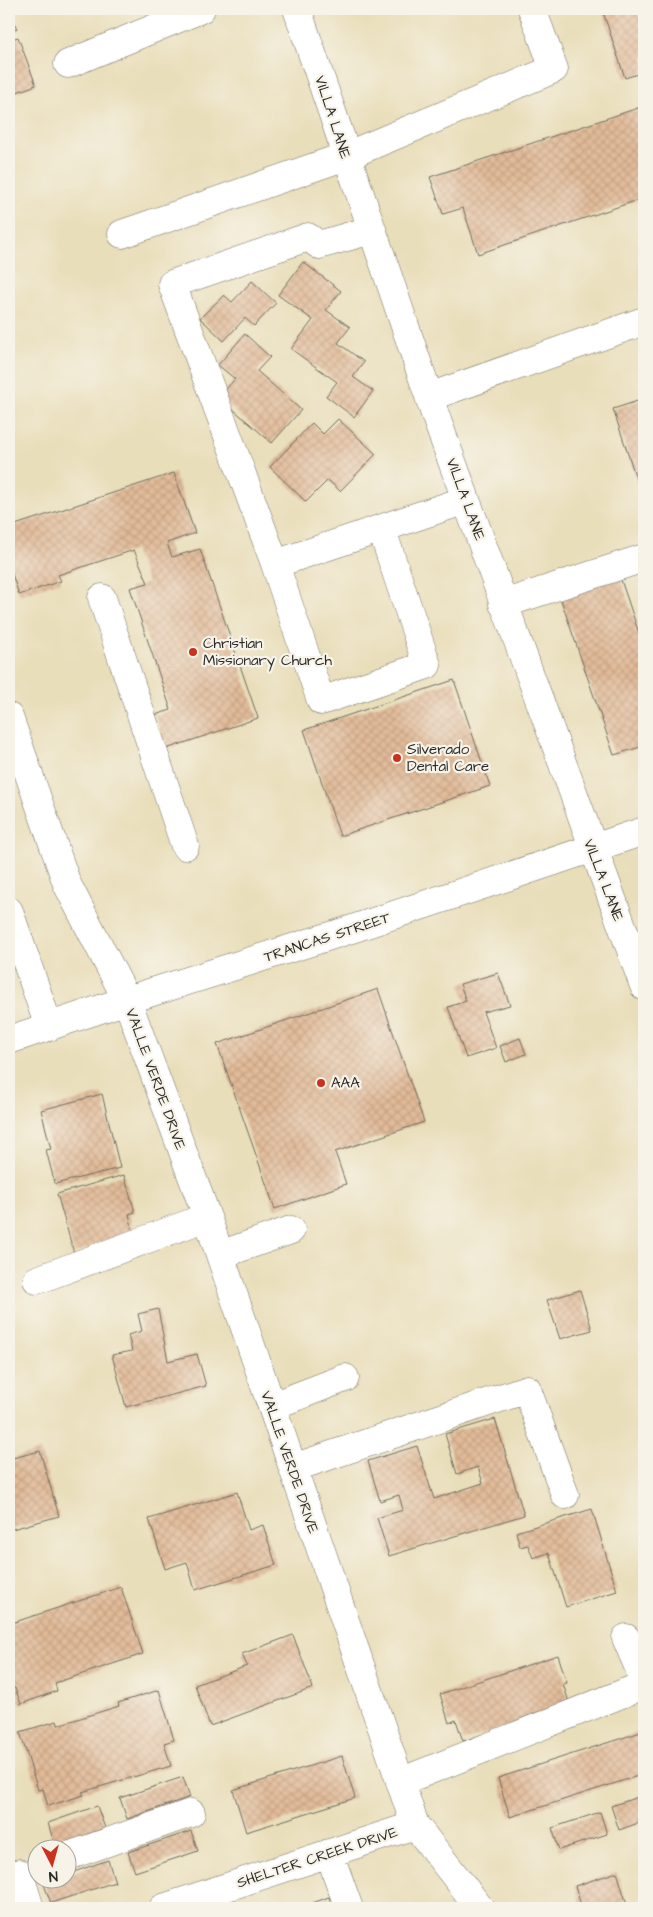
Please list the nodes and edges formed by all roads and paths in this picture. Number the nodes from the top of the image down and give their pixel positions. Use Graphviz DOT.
graph roads {
  1 [pos="201,9"];
  2 [pos="297,9"];
  3 [pos="532,9"];
  4 [pos="68,64"];
  5 [pos="346,156"];
  6 [pos="371,230"];
  7 [pos="122,234"];
  8 [pos="644,320"];
  9 [pos="429,397"];
  10 [pos="466,500"];
  11 [pos="382,530"];
  12 [pos="644,558"];
  13 [pos="275,564"];
  14 [pos="102,598"];
  15 [pos="503,604"];
  16 [pos="9,717"];
  17 [pos="644,831"];
  18 [pos="185,846"];
  19 [pos="593,849"];
  20 [pos="9,911"];
  21 [pos="644,986"];
  22 [pos="127,1000"];
  23 [pos="49,1027"];
  24 [pos="9,1040"];
  25 [pos="207,1217"];
  26 [pos="291,1230"];
  27 [pos="220,1255"];
  28 [pos="37,1280"];
  29 [pos="345,1378"];
  30 [pos="272,1406"];
  31 [pos="293,1468"];
  32 [pos="565,1495"];
  33 [pos="626,1638"];
  34 [pos="644,1680"];
  35 [pos="644,1685"];
  36 [pos="400,1782"];
  37 [pos="191,1812"];
  38 [pos="415,1824"];
  39 [pos="78,1852"];
  40 [pos="329,1853"];
  41 [pos="22,1872"];
  42 [pos="174,1906"];
  43 [pos="30,1908"];
  44 [pos="349,1908"];
  45 [pos="480,1908"];
  1 -- 4 [label="street"];
  2 -- 5 [label="street, VILLA LANE"];
  3 -- 5 [label="street"];
  5 -- 6 [label="street, VILLA LANE"];
  5 -- 7 [label="street"];
  6 -- 9 [label="street, VILLA LANE"];
  6 -- 13 [label="street"];
  8 -- 9 [label="street"];
  9 -- 10 [label="street, VILLA LANE"];
  10 -- 11 [label="street"];
  10 -- 15 [label="street, VILLA LANE"];
  11 -- 13 [label="street"];
  11 -- 13 [label="street"];
  12 -- 15 [label="street"];
  14 -- 18 [label="street"];
  15 -- 19 [label="street, VILLA LANE"];
  16 -- 22 [label="street, VALLE VERDE DRIVE"];
  17 -- 19 [label="street, TRANCAS STREET"];
  19 -- 21 [label="street, VILLA LANE"];
  19 -- 22 [label="street, TRANCAS STREET"];
  20 -- 23 [label="street"];
  22 -- 23 [label="street, TRANCAS STREET"];
  22 -- 25 [label="street, VALLE VERDE DRIVE"];
  23 -- 24 [label="street, TRANCAS STREET"];
  25 -- 27 [label="street, VALLE VERDE DRIVE"];
  25 -- 28 [label="street"];
  26 -- 27 [label="street"];
  27 -- 30 [label="street, VALLE VERDE DRIVE"];
  29 -- 30 [label="street"];
  30 -- 31 [label="street, VALLE VERDE DRIVE"];
  31 -- 32 [label="street"];
  31 -- 36 [label="street, VALLE VERDE DRIVE"];
  33 -- 34 [label="street"];
  35 -- 36 [label="street"];
  36 -- 38 [label="street, VALLE VERDE DRIVE"];
  37 -- 39 [label="street"];
  38 -- 40 [label="street, SHELTER CREEK DRIVE"];
  38 -- 45 [label="street, VALLE VERDE DRIVE"];
  40 -- 42 [label="street, SHELTER CREEK DRIVE"];
  40 -- 44 [label="street"];
  41 -- 43 [label="street"];
}
